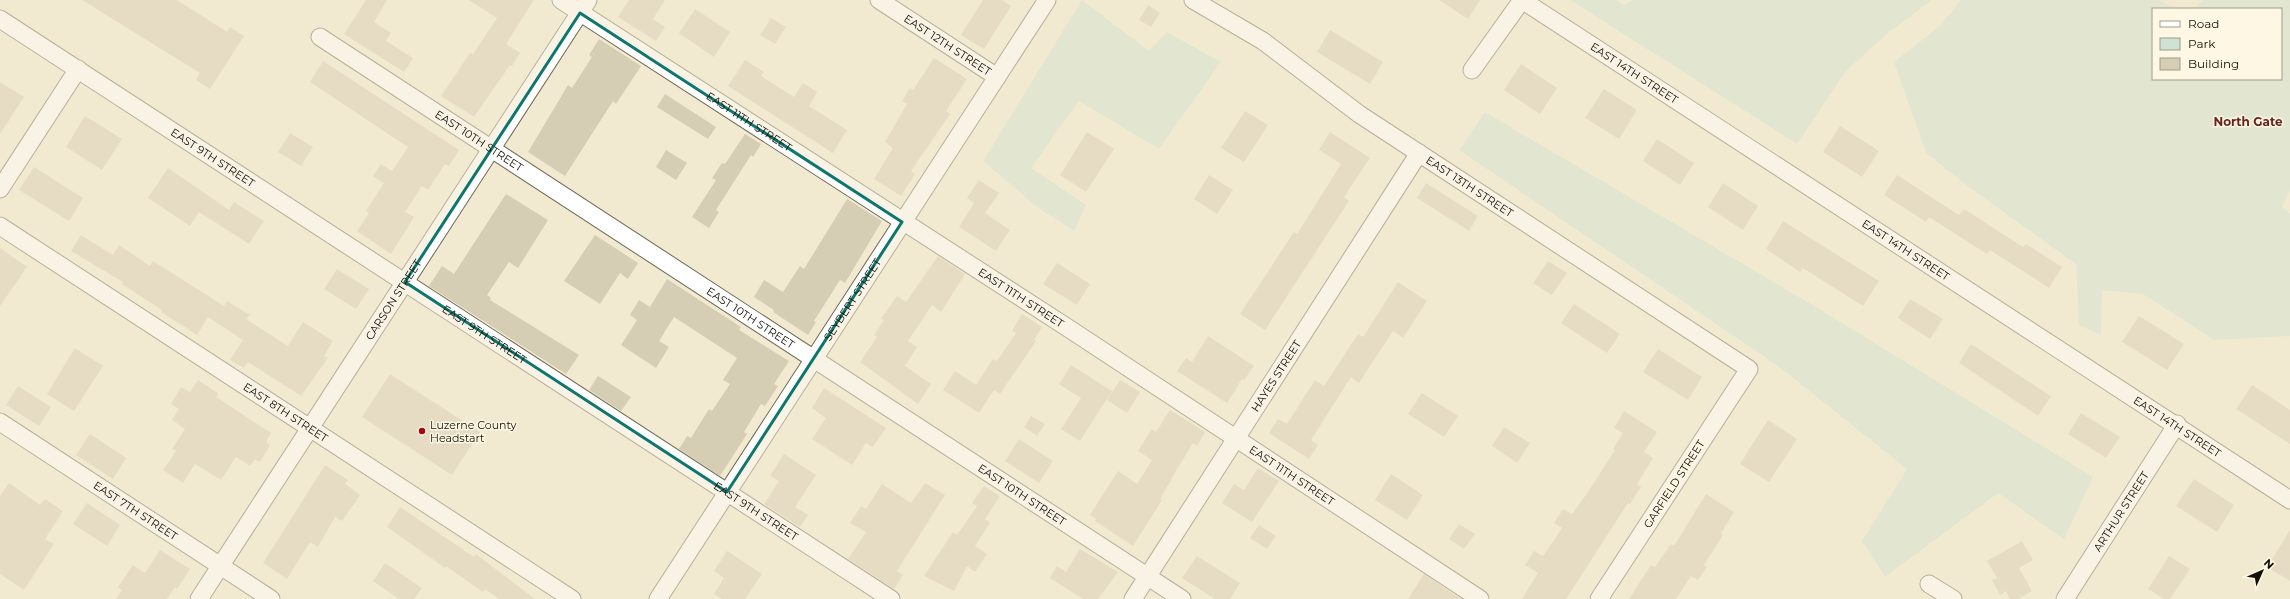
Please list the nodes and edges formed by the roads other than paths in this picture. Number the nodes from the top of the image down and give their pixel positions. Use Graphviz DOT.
graph roads {
  1 [pos="561,0"];
  2 [pos="879,0"];
  3 [pos="1047,0"];
  4 [pos="1193,0"];
  5 [pos="1522,0"];
  6 [pos="584,6"];
  7 [pos="0,19"];
  8 [pos="320,37"];
  9 [pos="78,69"];
  10 [pos="1472,70"];
  11 [pos="997,77"];
  12 [pos="492,149"];
  13 [pos="1419,153"];
  14 [pos="0,189"];
  15 [pos="902,222"];
  16 [pos="0,226"];
  17 [pos="404,282"];
  18 [pos="814,359"];
  19 [pos="1749,369"];
  20 [pos="0,422"];
  21 [pos="2177,424"];
  22 [pos="310,428"];
  23 [pos="1236,440"];
  24 [pos="727,492"];
  25 [pos="2290,500"];
  26 [pos="220,566"];
  27 [pos="1148,576"];
  28 [pos="1929,584"];
  29 [pos="199,599"];
  30 [pos="271,599"];
  31 [pos="572,599"];
  32 [pos="658,599"];
  33 [pos="890,599"];
  34 [pos="1133,599"];
  35 [pos="1182,599"];
  36 [pos="1480,599"];
  37 [pos="1599,599"];
  38 [pos="1952,599"];
  39 [pos="2064,599"];
  1 -- 6 [label="street, EAST 11TH STREET"];
  2 -- 11 [label="street, EAST 12TH STREET"];
  3 -- 11 [label="street, SEYBERT STREET"];
  4 -- 13 [label="street, EAST 13TH STREET"];
  5 -- 10 [label="street"];
  5 -- 21 [label="street, EAST 14TH STREET"];
  6 -- 12 [label="street, CARSON STREET"];
  6 -- 15 [label="street, EAST 11TH STREET"];
  7 -- 9 [label="street, EAST 9TH STREET"];
  8 -- 12 [label="street, EAST 10TH STREET"];
  9 -- 14 [label="street"];
  9 -- 17 [label="street, EAST 9TH STREET"];
  11 -- 15 [label="street, SEYBERT STREET"];
  12 -- 17 [label="street, CARSON STREET"];
  12 -- 18 [label="street, EAST 10TH STREET"];
  13 -- 19 [label="street, EAST 13TH STREET"];
  13 -- 23 [label="street, HAYES STREET"];
  15 -- 18 [label="street, SEYBERT STREET"];
  15 -- 23 [label="street, EAST 11TH STREET"];
  16 -- 22 [label="street, EAST 8TH STREET"];
  17 -- 22 [label="street, CARSON STREET"];
  17 -- 24 [label="street, EAST 9TH STREET"];
  18 -- 24 [label="street, SEYBERT STREET"];
  18 -- 27 [label="street, EAST 10TH STREET"];
  19 -- 37 [label="street, GARFIELD STREET"];
  20 -- 26 [label="street, EAST 7TH STREET"];
  21 -- 25 [label="street, EAST 14TH STREET"];
  21 -- 39 [label="street, ARTHUR STREET"];
  22 -- 26 [label="street, CARSON STREET"];
  22 -- 31 [label="street, EAST 8TH STREET"];
  23 -- 27 [label="street, HAYES STREET"];
  23 -- 36 [label="street, EAST 11TH STREET"];
  24 -- 32 [label="street, SEYBERT STREET"];
  24 -- 33 [label="street, EAST 9TH STREET"];
  26 -- 29 [label="street, CARSON STREET"];
  26 -- 30 [label="street, EAST 7TH STREET"];
  27 -- 34 [label="street, HAYES STREET"];
  27 -- 35 [label="street, EAST 10TH STREET"];
  28 -- 38 [label="street"];
}
